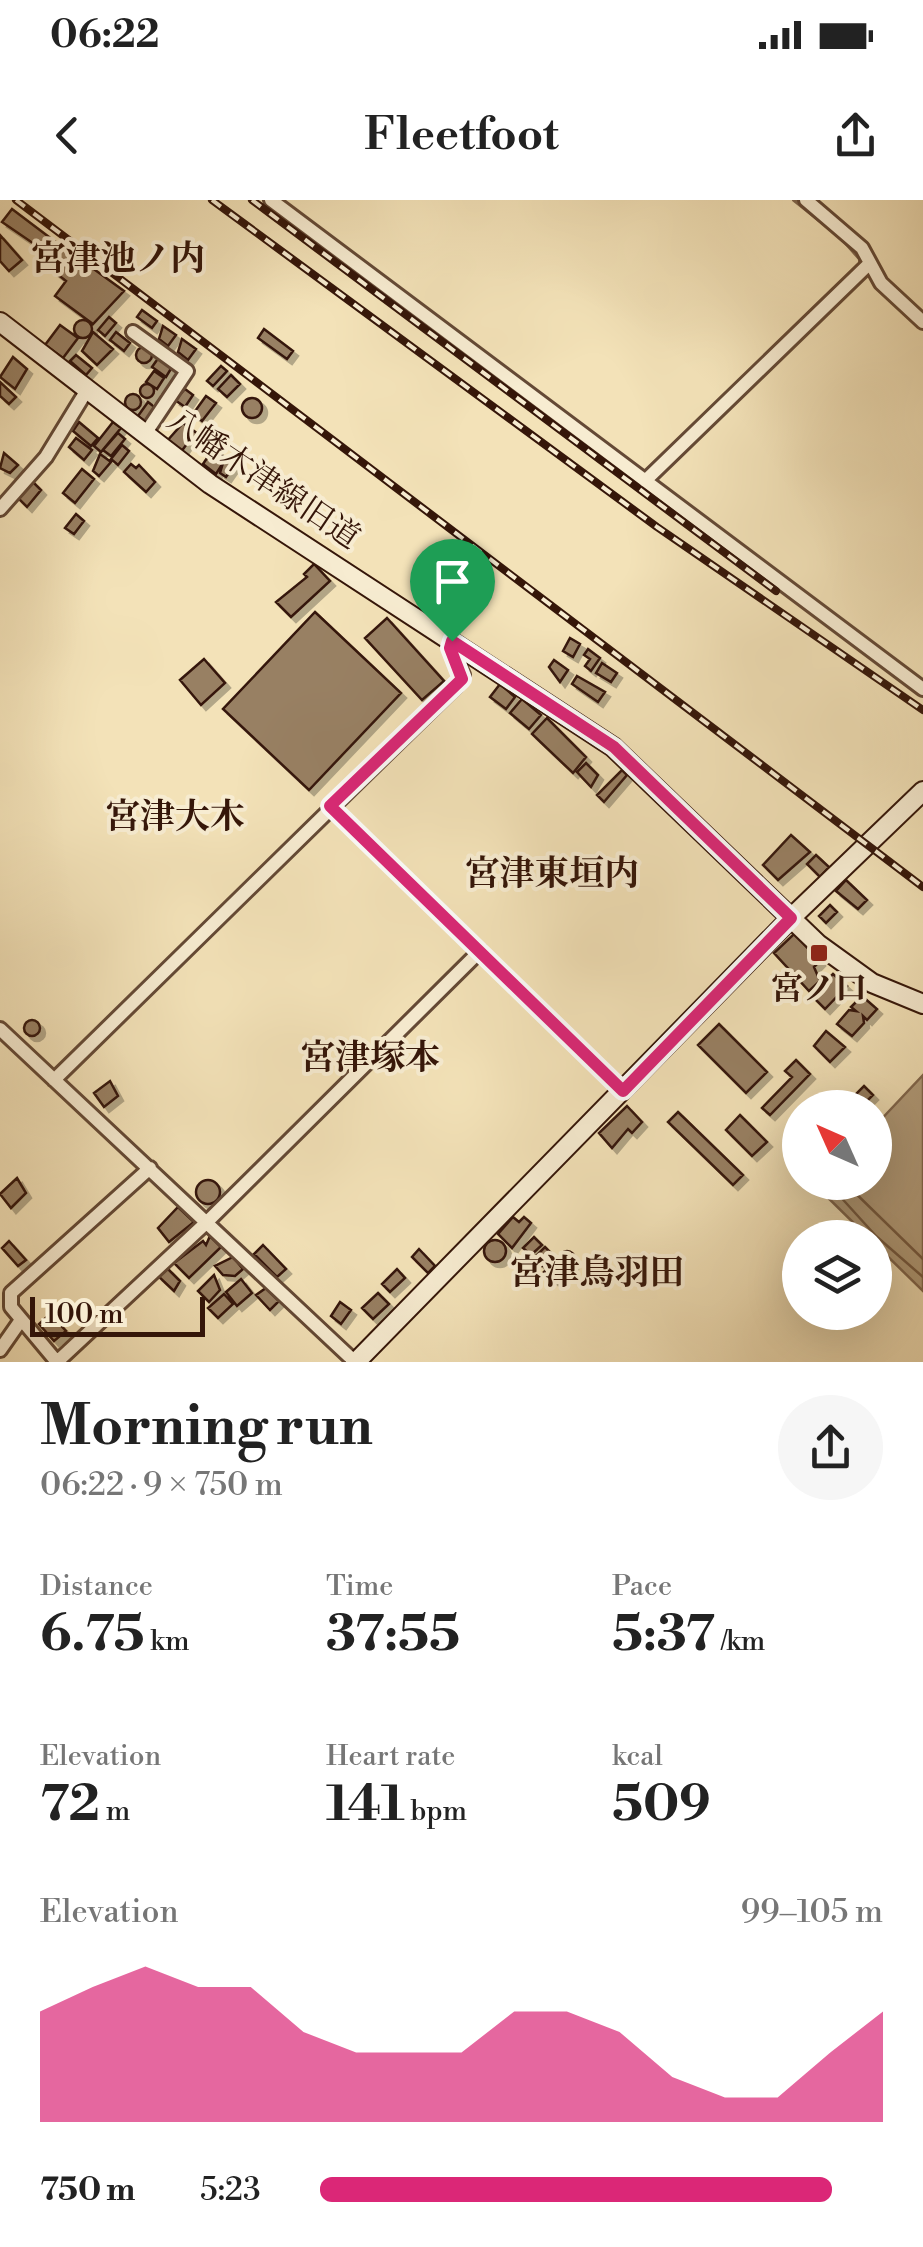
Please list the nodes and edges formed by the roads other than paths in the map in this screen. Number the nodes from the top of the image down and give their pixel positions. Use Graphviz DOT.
graph roads {
  1 [pos="271,200"];
  2 [pos="806,200"];
  3 [pos="870,264"];
  4 [pos="0,322"];
  5 [pos="923,322"];
  6 [pos="133,332"];
  7 [pos="87,390"];
  8 [pos="145,434"];
  9 [pos="645,481"];
  10 [pos="0,509"];
  11 [pos="452,641"];
  12 [pos="923,689"];
  13 [pos="923,791"];
  14 [pos="330,806"];
  15 [pos="791,918"];
  16 [pos="480,950"];
  17 [pos="923,1004"];
  18 [pos="0,1029"];
  19 [pos="54,1080"];
  20 [pos="623,1091"];
  21 [pos="150,1168"];
  22 [pos="207,1222"];
  23 [pos="21,1320"];
  24 [pos="0,1350"];
  25 [pos="57,1362"];
  26 [pos="356,1362"];
  1 -- 9 [label="street"];
  2 -- 3 [label="street"];
  3 -- 5 [label="street"];
  3 -- 9 [label="street"];
  4 -- 7 [label="street, 八幡木津線旧道"];
  6 -- 8 [label="street"];
  7 -- 8 [label="street, 八幡木津線旧道"];
  7 -- 10 [label="street"];
  8 -- 11 [label="street, 八幡木津線旧道"];
  9 -- 12 [label="street"];
  11 -- 14 [label="street"];
  11 -- 15 [label="street, 八幡木津線旧道"];
  13 -- 15 [label="street"];
  14 -- 16 [label="street"];
  14 -- 19 [label="street"];
  15 -- 17 [label="street, 八幡木津線旧道"];
  15 -- 20 [label="street"];
  16 -- 20 [label="street"];
  16 -- 22 [label="street"];
  18 -- 19 [label="street"];
  19 -- 21 [label="street"];
  20 -- 26 [label="street"];
  21 -- 22 [label="street"];
  21 -- 23 [label="street"];
  22 -- 25 [label="street"];
  22 -- 26 [label="street"];
  23 -- 24 [label="street"];
  23 -- 25 [label="street"];
}
